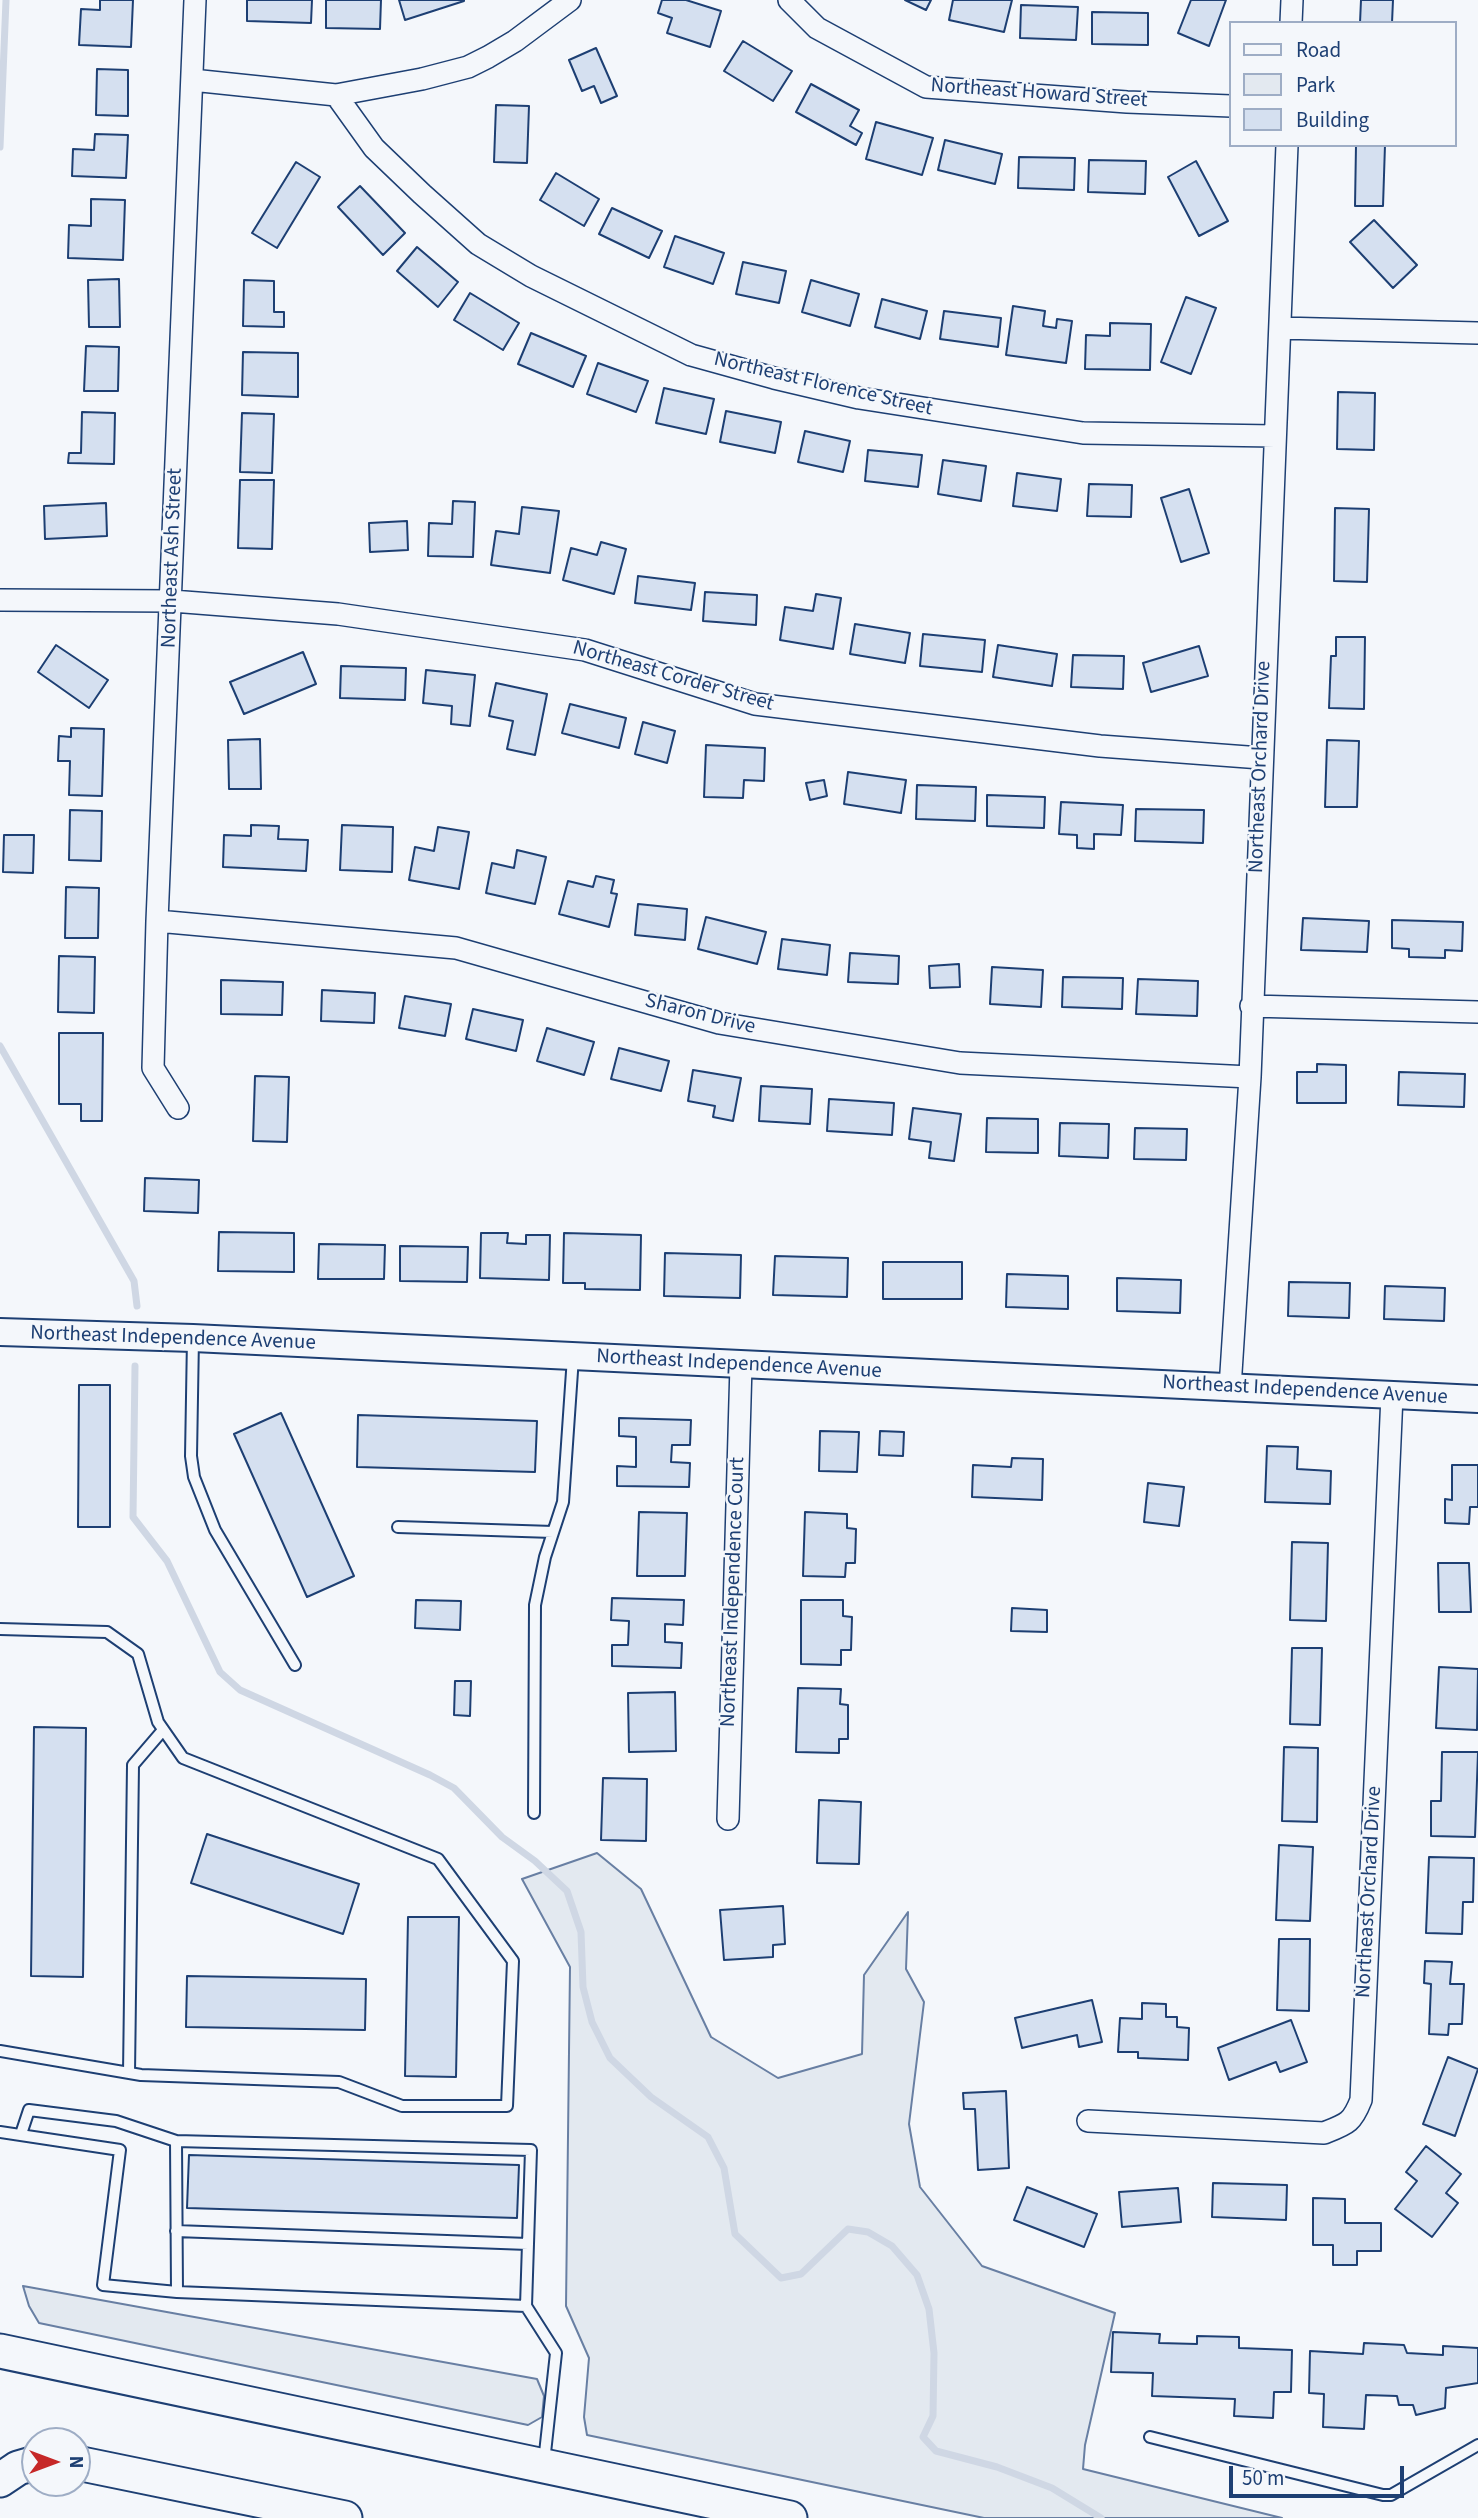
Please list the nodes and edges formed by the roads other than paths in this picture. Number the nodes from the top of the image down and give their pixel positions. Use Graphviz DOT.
graph roads {
  1 [pos="195,0"];
  2 [pos="570,0"];
  3 [pos="789,0"];
  4 [pos="1292,0"];
  5 [pos="1291,21"];
  6 [pos="192,80"];
  7 [pos="336,95"];
  8 [pos="1230,106"];
  9 [pos="1287,147"];
  10 [pos="1280,328"];
  11 [pos="1478,333"];
  12 [pos="1275,436"];
  13 [pos="0,600"];
  14 [pos="172,601"];
  15 [pos="1261,758"];
  16 [pos="157,921"];
  17 [pos="1251,1006"];
  18 [pos="1478,1012"];
  19 [pos="1250,1077"];
  20 [pos="178,1108"];
  21 [pos="0,1332"];
  22 [pos="192,1338"];
  23 [pos="573,1357"];
  24 [pos="741,1365"];
  25 [pos="1230,1388"];
  26 [pos="1392,1395"];
  27 [pos="1478,1399"];
  28 [pos="398,1527"];
  29 [pos="553,1532"];
  30 [pos="0,1629"];
  31 [pos="295,1665"];
  32 [pos="163,1730"];
  33 [pos="534,1813"];
  34 [pos="728,1819"];
  35 [pos="0,2050"];
  36 [pos="129,2073"];
  37 [pos="1088,2121"];
  38 [pos="0,2132"];
  39 [pos="21,2134"];
  40 [pos="176,2141"];
  41 [pos="176,2231"];
  42 [pos="528,2244"];
  43 [pos="177,2292"];
  44 [pos="526,2306"];
  45 [pos="0,2351"];
  46 [pos="1150,2437"];
  47 [pos="1478,2445"];
  48 [pos="0,2447"];
  49 [pos="21,2451"];
  50 [pos="91,2466"];
  51 [pos="544,2466"];
  52 [pos="21,2467"];
  53 [pos="0,2480"];
  54 [pos="345,2518"];
  55 [pos="790,2518"];
  1 -- 6 [label="street, Northeast Ash Street"];
  2 -- 7 [label="street"];
  3 -- 8 [label="street, Northeast Howard Street"];
  4 -- 5 [label="street"];
  6 -- 7 [label="street"];
  6 -- 14 [label="street, Northeast Ash Street"];
  7 -- 12 [label="street, Northeast Florence Street"];
  9 -- 10 [label="street, Northeast Orchard Drive"];
  10 -- 11 [label="street"];
  10 -- 12 [label="street, Northeast Orchard Drive"];
  12 -- 15 [label="street, Northeast Orchard Drive"];
  13 -- 14 [label="street, Northeast Corder Street"];
  14 -- 15 [label="street, Northeast Corder Street"];
  14 -- 16 [label="street, Northeast Ash Street"];
  15 -- 17 [label="street, Northeast Orchard Drive"];
  16 -- 19 [label="street, Sharon Drive"];
  16 -- 20 [label="street, Northeast Ash Street"];
  17 -- 18 [label="street"];
  17 -- 19 [label="street, Northeast Orchard Drive"];
  19 -- 25 [label="street, Northeast Orchard Drive"];
  21 -- 22 [label="street, Northeast Independence Avenue"];
  22 -- 23 [label="street, Northeast Independence Avenue"];
  22 -- 31 [label="lane"];
  23 -- 24 [label="street, Northeast Independence Avenue"];
  23 -- 29 [label="lane"];
  24 -- 25 [label="street, Northeast Independence Avenue"];
  24 -- 34 [label="street, Northeast Independence Court"];
  25 -- 26 [label="street, Northeast Independence Avenue"];
  26 -- 27 [label="street, Northeast Independence Avenue"];
  26 -- 37 [label="street, Northeast Orchard Drive"];
  28 -- 29 [label="lane"];
  29 -- 33 [label="lane"];
  30 -- 32 [label="lane"];
  32 -- 36 [label="lane"];
  32 -- 36 [label="lane"];
  35 -- 36 [label="lane"];
  38 -- 39 [label="lane"];
  39 -- 40 [label="lane"];
  39 -- 43 [label="lane"];
  40 -- 41 [label="lane"];
  40 -- 42 [label="lane"];
  41 -- 42 [label="lane"];
  41 -- 43 [label="lane"];
  42 -- 44 [label="lane"];
  43 -- 44 [label="lane"];
  44 -- 51 [label="lane"];
  45 -- 51 [label="main road"];
  46 -- 47 [label="lane"];
  48 -- 49 [label="main road"];
  50 -- 54 [label="main road"];
  51 -- 55 [label="main road"];
  52 -- 53 [label="main road"];
}
